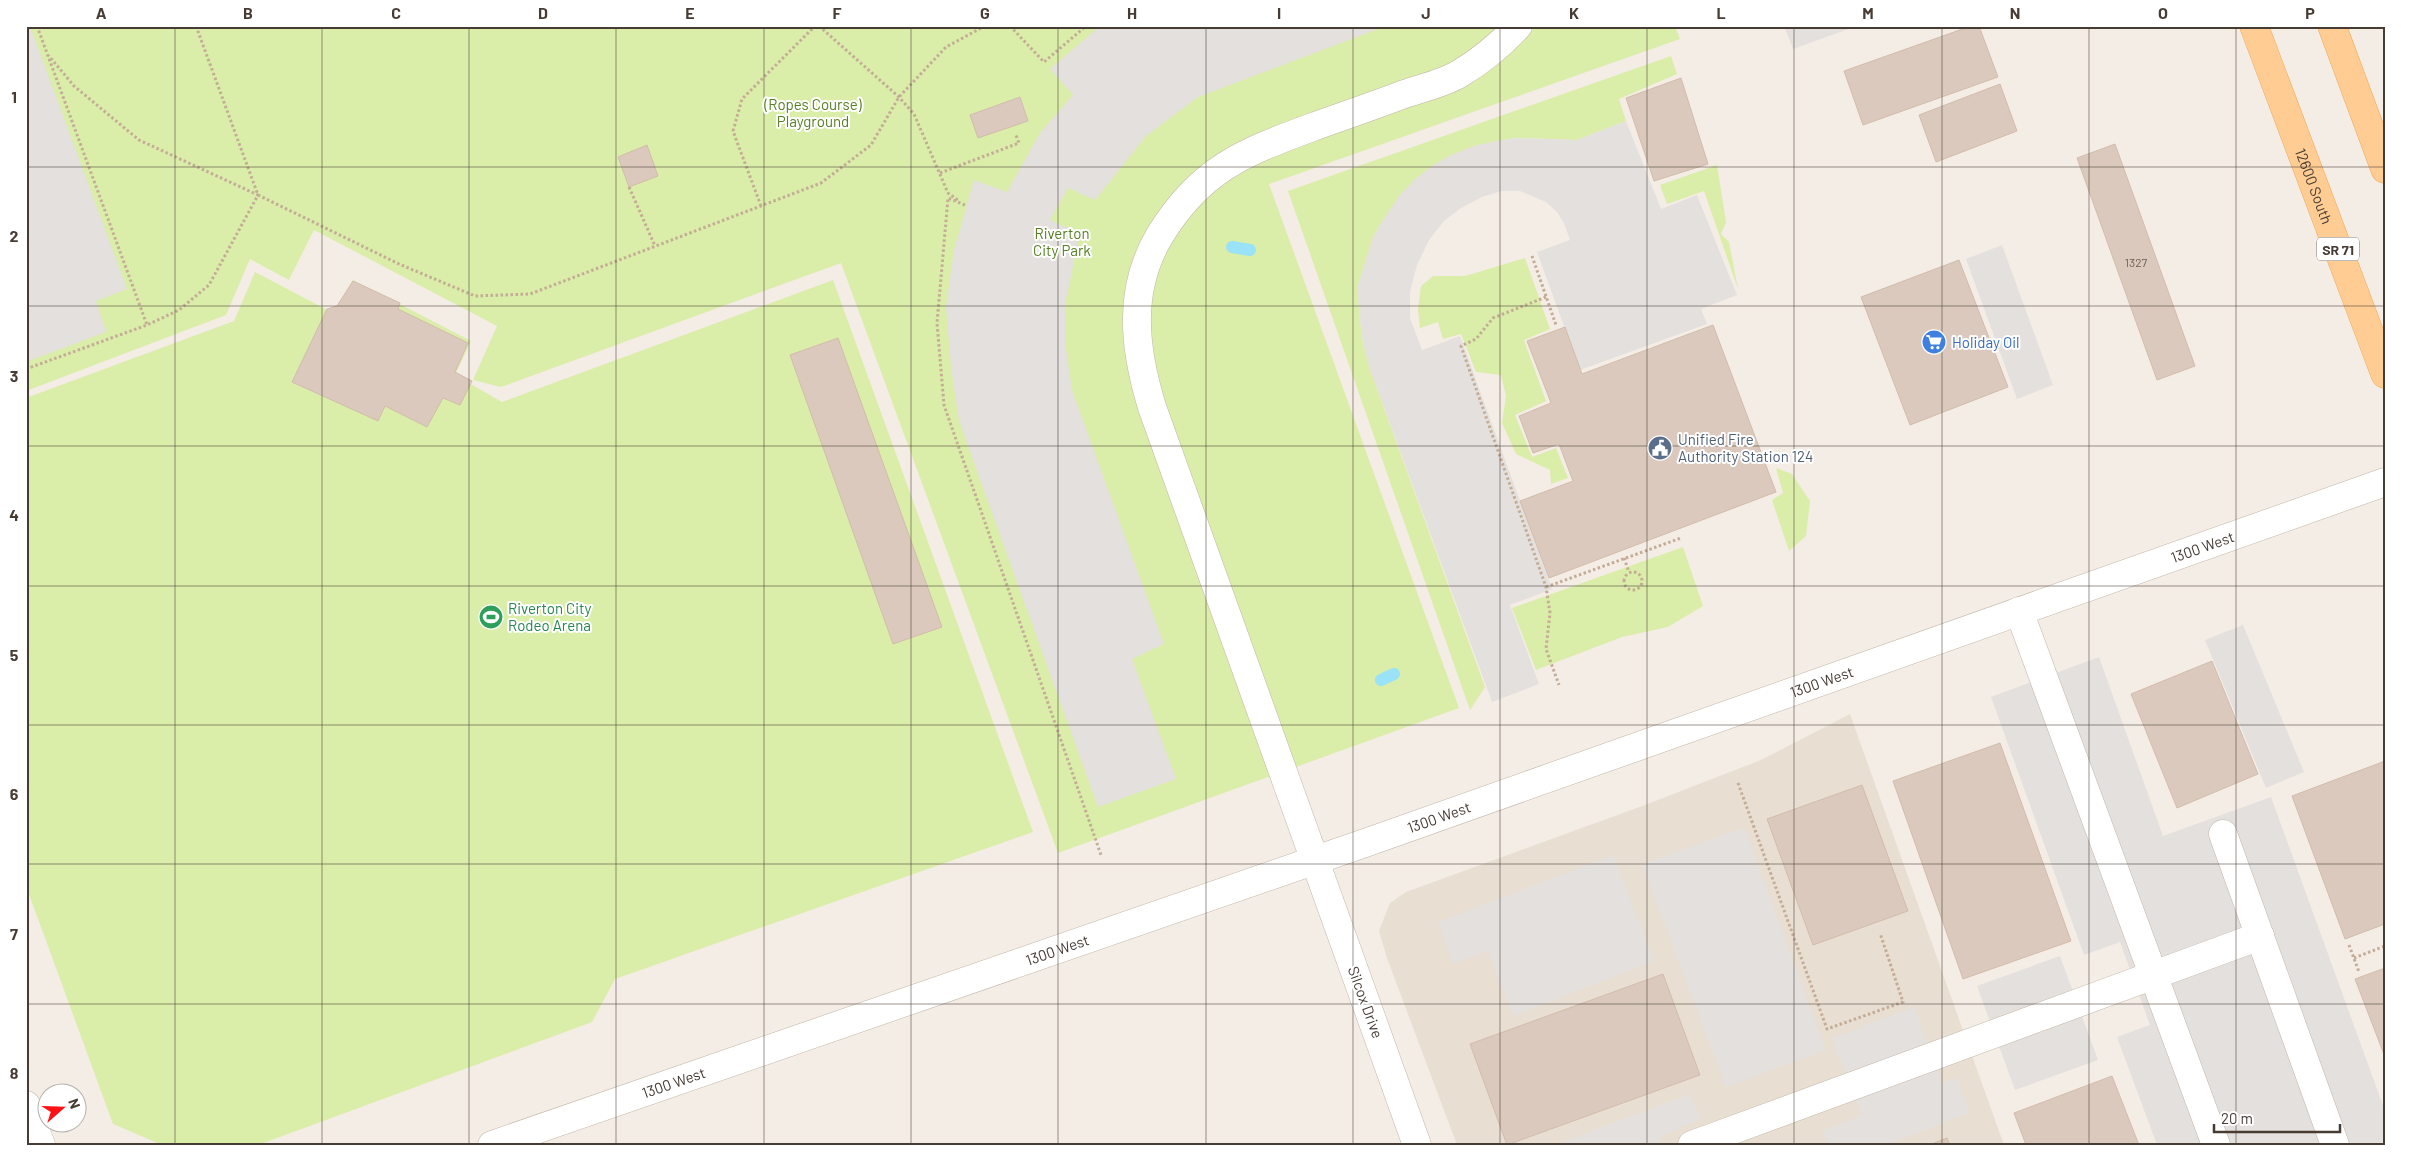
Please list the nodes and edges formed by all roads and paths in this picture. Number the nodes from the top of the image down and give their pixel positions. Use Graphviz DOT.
graph roads {
  1 [pos="38,26"];
  2 [pos="196,26"];
  3 [pos="815,26"];
  4 [pos="820,26"];
  5 [pos="985,26"];
  6 [pos="1010,26"];
  7 [pos="1086,26"];
  8 [pos="1518,26"];
  9 [pos="2254,26"];
  10 [pos="2332,26"];
  11 [pos="48,56"];
  12 [pos="899,97"];
  13 [pos="1016,135"];
  14 [pos="2385,169"];
  15 [pos="940,173"];
  16 [pos="629,186"];
  17 [pos="258,195"];
  18 [pos="761,206"];
  19 [pos="655,246"];
  20 [pos="1532,256"];
  21 [pos="1546,297"];
  22 [pos="147,325"];
  23 [pos="1556,325"];
  24 [pos="26,369"];
  25 [pos="2385,374"];
  26 [pos="2385,482"];
  27 [pos="1681,538"];
  28 [pos="1624,558"];
  29 [pos="1629,572"];
  30 [pos="1546,587"];
  31 [pos="2019,611"];
  32 [pos="1560,685"];
  33 [pos="1738,783"];
  34 [pos="2223,834"];
  35 [pos="1101,855"];
  36 [pos="1314,860"];
  37 [pos="1880,932"];
  38 [pos="2260,936"];
  39 [pos="2349,944"];
  40 [pos="2385,946"];
  41 [pos="2354,958"];
  42 [pos="2359,972"];
  43 [pos="2154,975"];
  44 [pos="26,1105"];
  45 [pos="1412,1143"];
  46 [pos="41,1145"];
  47 [pos="492,1145"];
  48 [pos="1692,1145"];
  49 [pos="2216,1145"];
  50 [pos="2335,1145"];
  1 -- 11 [label="path"];
  2 -- 17 [label="path"];
  3 -- 18 [label="path"];
  4 -- 12 [label="path"];
  5 -- 12 [label="path"];
  6 -- 7 [label="path"];
  8 -- 36 [label="street, Silcox Drive"];
  9 -- 25 [label="main road, 12600 South / SR 71"];
  10 -- 14 [label="main road"];
  11 -- 17 [label="path"];
  11 -- 22 [label="path"];
  12 -- 15 [label="path"];
  12 -- 18 [label="path"];
  13 -- 15 [label="path"];
  15 -- 35 [label="path"];
  16 -- 19 [label="path"];
  17 -- 19 [label="path"];
  17 -- 22 [label="path"];
  18 -- 19 [label="path"];
  20 -- 21 [label="path"];
  21 -- 23 [label="path"];
  21 -- 30 [label="path"];
  22 -- 24 [label="path"];
  26 -- 31 [label="street, 1300 West"];
  27 -- 28 [label="path"];
  28 -- 29 [label="path"];
  28 -- 30 [label="path"];
  29 -- 29 [label="path"];
  30 -- 32 [label="path"];
  31 -- 36 [label="street, 1300 West"];
  31 -- 43 [label="street"];
  33 -- 37 [label="path"];
  34 -- 38 [label="street"];
  36 -- 45 [label="street, Silcox Drive"];
  36 -- 47 [label="street, 1300 West"];
  38 -- 43 [label="street"];
  38 -- 50 [label="street"];
  39 -- 41 [label="path"];
  40 -- 41 [label="path"];
  41 -- 42 [label="path"];
  43 -- 48 [label="street"];
  43 -- 49 [label="street"];
  44 -- 46 [label="street"];
}
